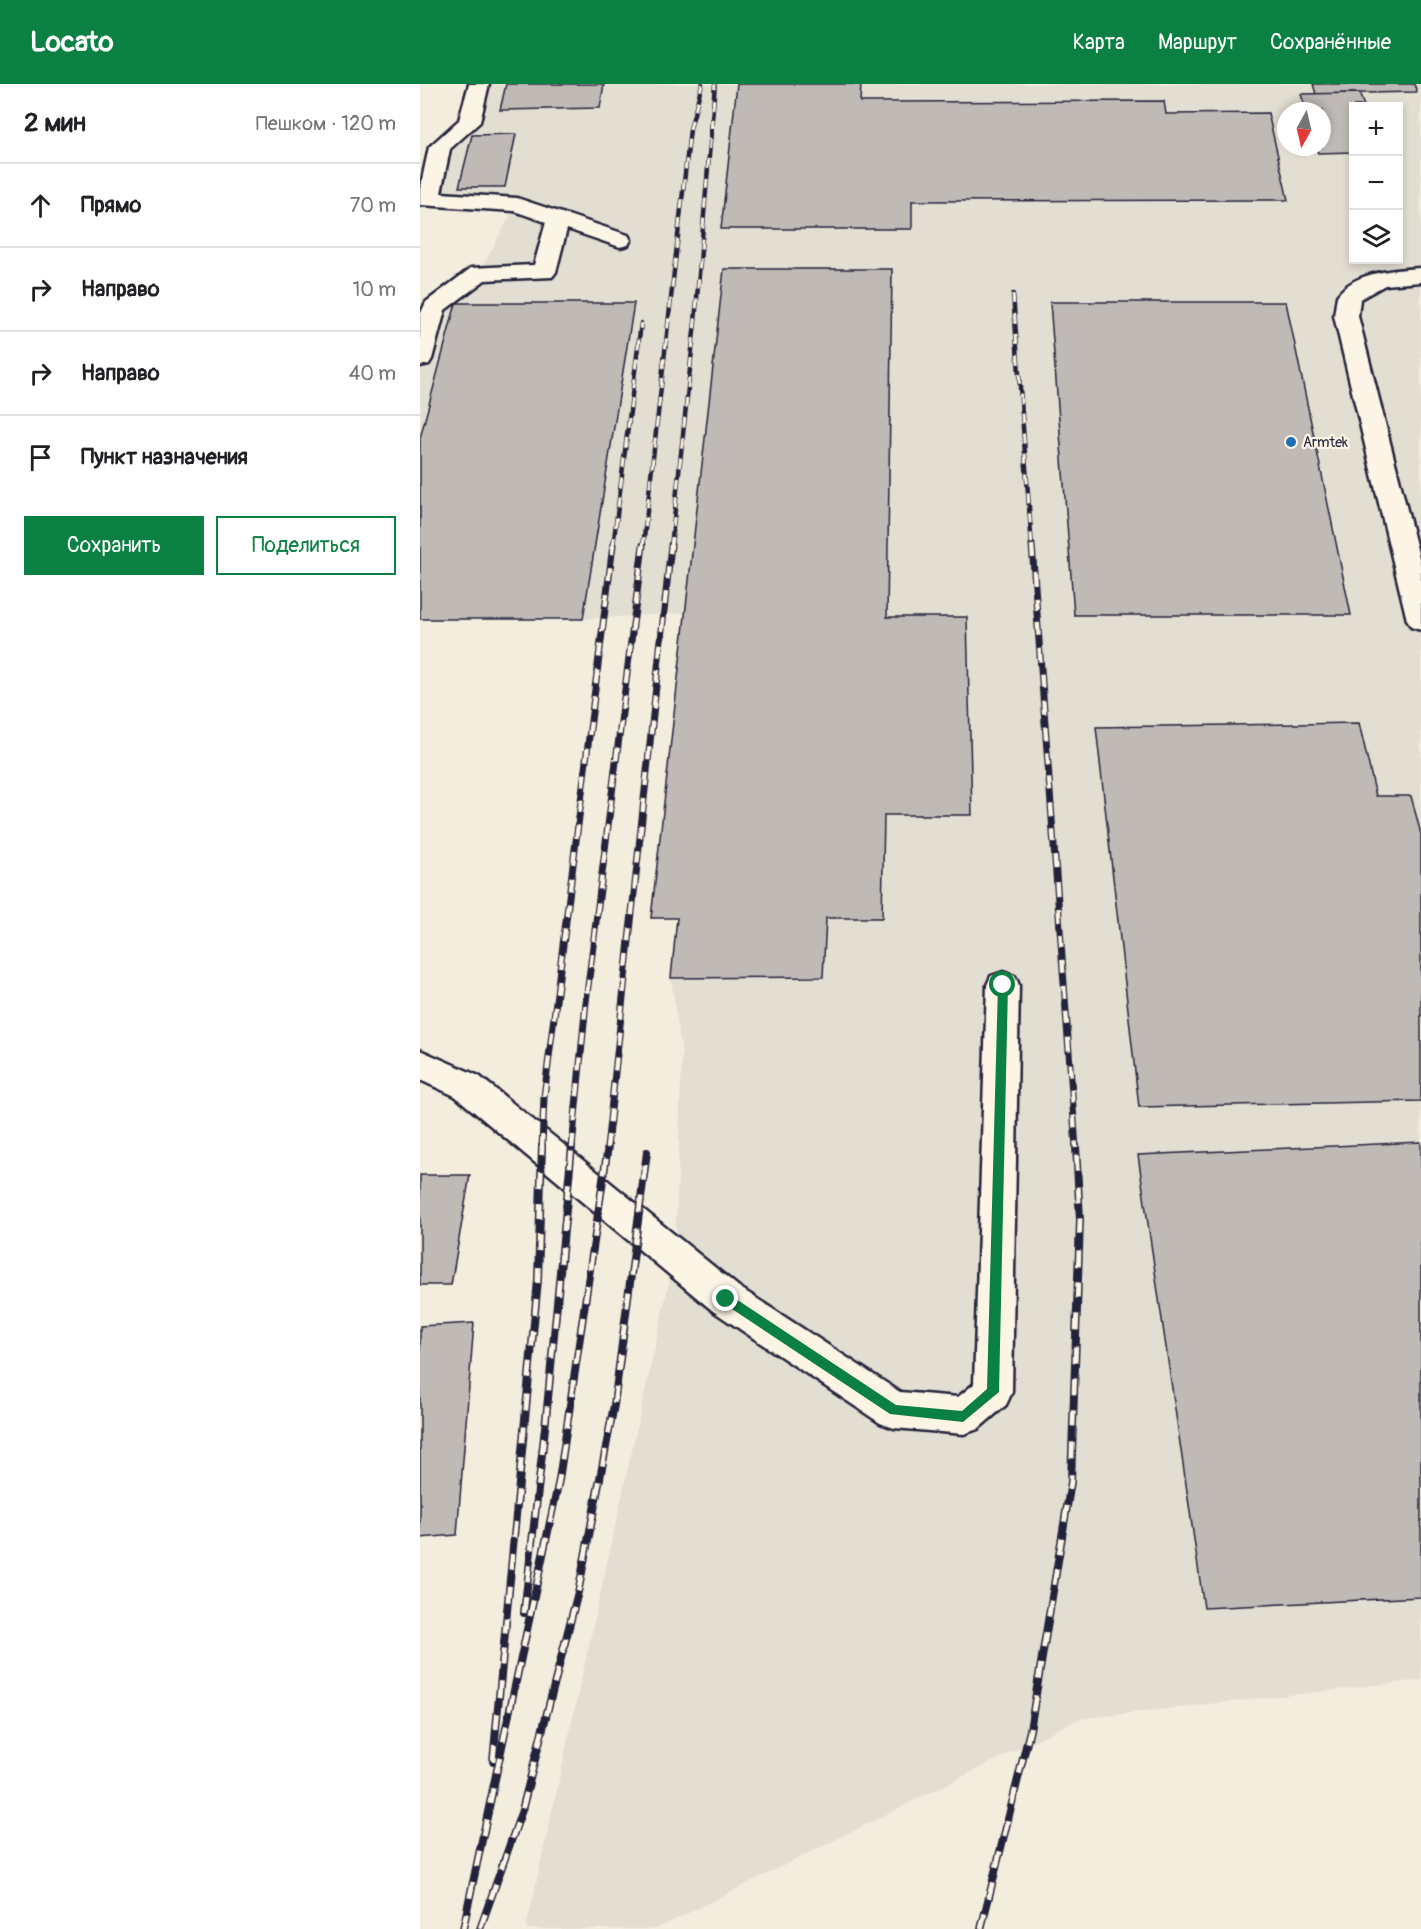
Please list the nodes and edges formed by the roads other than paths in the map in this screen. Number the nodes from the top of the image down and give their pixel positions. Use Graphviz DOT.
graph roads {
  1 [pos="479,84"];
  2 [pos="425,198"];
  3 [pos="558,219"];
  4 [pos="620,240"];
  5 [pos="1421,275"];
  6 [pos="420,359"];
  7 [pos="1421,620"];
  8 [pos="1003,985"];
  9 [pos="420,1064"];
  1 -- 2 [label="lane"];
  2 -- 3 [label="lane"];
  3 -- 4 [label="lane"];
  3 -- 6 [label="lane"];
  5 -- 7 [label="lane"];
  8 -- 9 [label="lane"];
}
